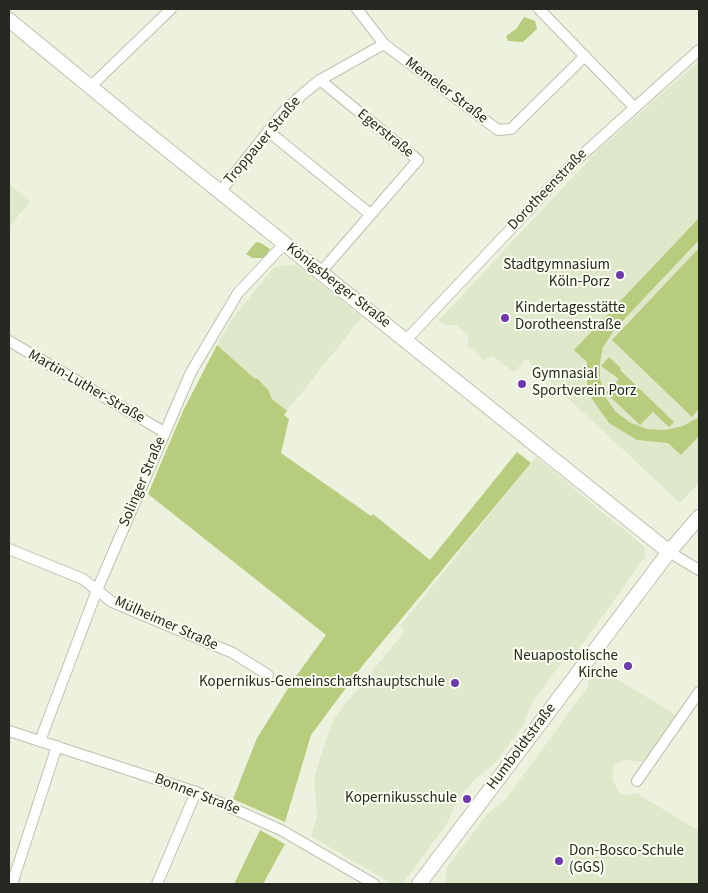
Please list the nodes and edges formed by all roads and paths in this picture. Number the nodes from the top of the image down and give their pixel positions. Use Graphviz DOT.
graph roads {
  1 [pos="170,9"];
  2 [pos="357,9"];
  3 [pos="539,9"];
  4 [pos="9,20"];
  5 [pos="384,44"];
  6 [pos="699,50"];
  7 [pos="585,56"];
  8 [pos="320,80"];
  9 [pos="90,87"];
  10 [pos="634,107"];
  11 [pos="268,131"];
  12 [pos="220,192"];
  13 [pos="370,214"];
  14 [pos="284,244"];
  15 [pos="320,273"];
  16 [pos="406,340"];
  17 [pos="9,341"];
  18 [pos="164,432"];
  19 [pos="699,517"];
  20 [pos="9,549"];
  21 [pos="668,552"];
  22 [pos="699,570"];
  23 [pos="97,590"];
  24 [pos="268,675"];
  25 [pos="699,692"];
  26 [pos="9,731"];
  27 [pos="40,741"];
  28 [pos="57,746"];
  29 [pos="637,781"];
  30 [pos="196,792"];
  31 [pos="12,884"];
  32 [pos="157,884"];
  33 [pos="374,884"];
  34 [pos="418,884"];
  1 -- 9 [label="street"];
  2 -- 5 [label="street, Memeler Straße"];
  3 -- 7 [label="street"];
  4 -- 9 [label="street, Königsberger Straße"];
  5 -- 7 [label="street, Memeler Straße"];
  5 -- 8 [label="street, Troppauer Straße"];
  6 -- 10 [label="street, Dorotheenstraße"];
  7 -- 10 [label="street"];
  8 -- 11 [label="street, Troppauer Straße"];
  8 -- 13 [label="street, Egerstraße"];
  9 -- 12 [label="street, Königsberger Straße"];
  10 -- 16 [label="street, Dorotheenstraße"];
  11 -- 12 [label="street, Troppauer Straße"];
  11 -- 13 [label="street"];
  12 -- 14 [label="street, Königsberger Straße"];
  13 -- 15 [label="street, Egerstraße"];
  14 -- 15 [label="street, Königsberger Straße"];
  14 -- 18 [label="street, Solinger Straße"];
  15 -- 16 [label="street, Königsberger Straße"];
  16 -- 21 [label="street, Königsberger Straße"];
  17 -- 18 [label="street, Martin-Luther-Straße"];
  18 -- 23 [label="street, Solinger Straße"];
  19 -- 21 [label="street, Humboldtstraße"];
  20 -- 23 [label="street, Mülheimer Straße"];
  21 -- 22 [label="street"];
  21 -- 34 [label="street, Humboldtstraße"];
  23 -- 24 [label="street, Mülheimer Straße"];
  23 -- 27 [label="street, Solinger Straße"];
  25 -- 29 [label="street"];
  26 -- 27 [label="street, Bonner Straße"];
  27 -- 28 [label="street, Bonner Straße"];
  28 -- 30 [label="street, Bonner Straße"];
  28 -- 31 [label="street"];
  30 -- 32 [label="street"];
  30 -- 33 [label="street, Bonner Straße"];
}
